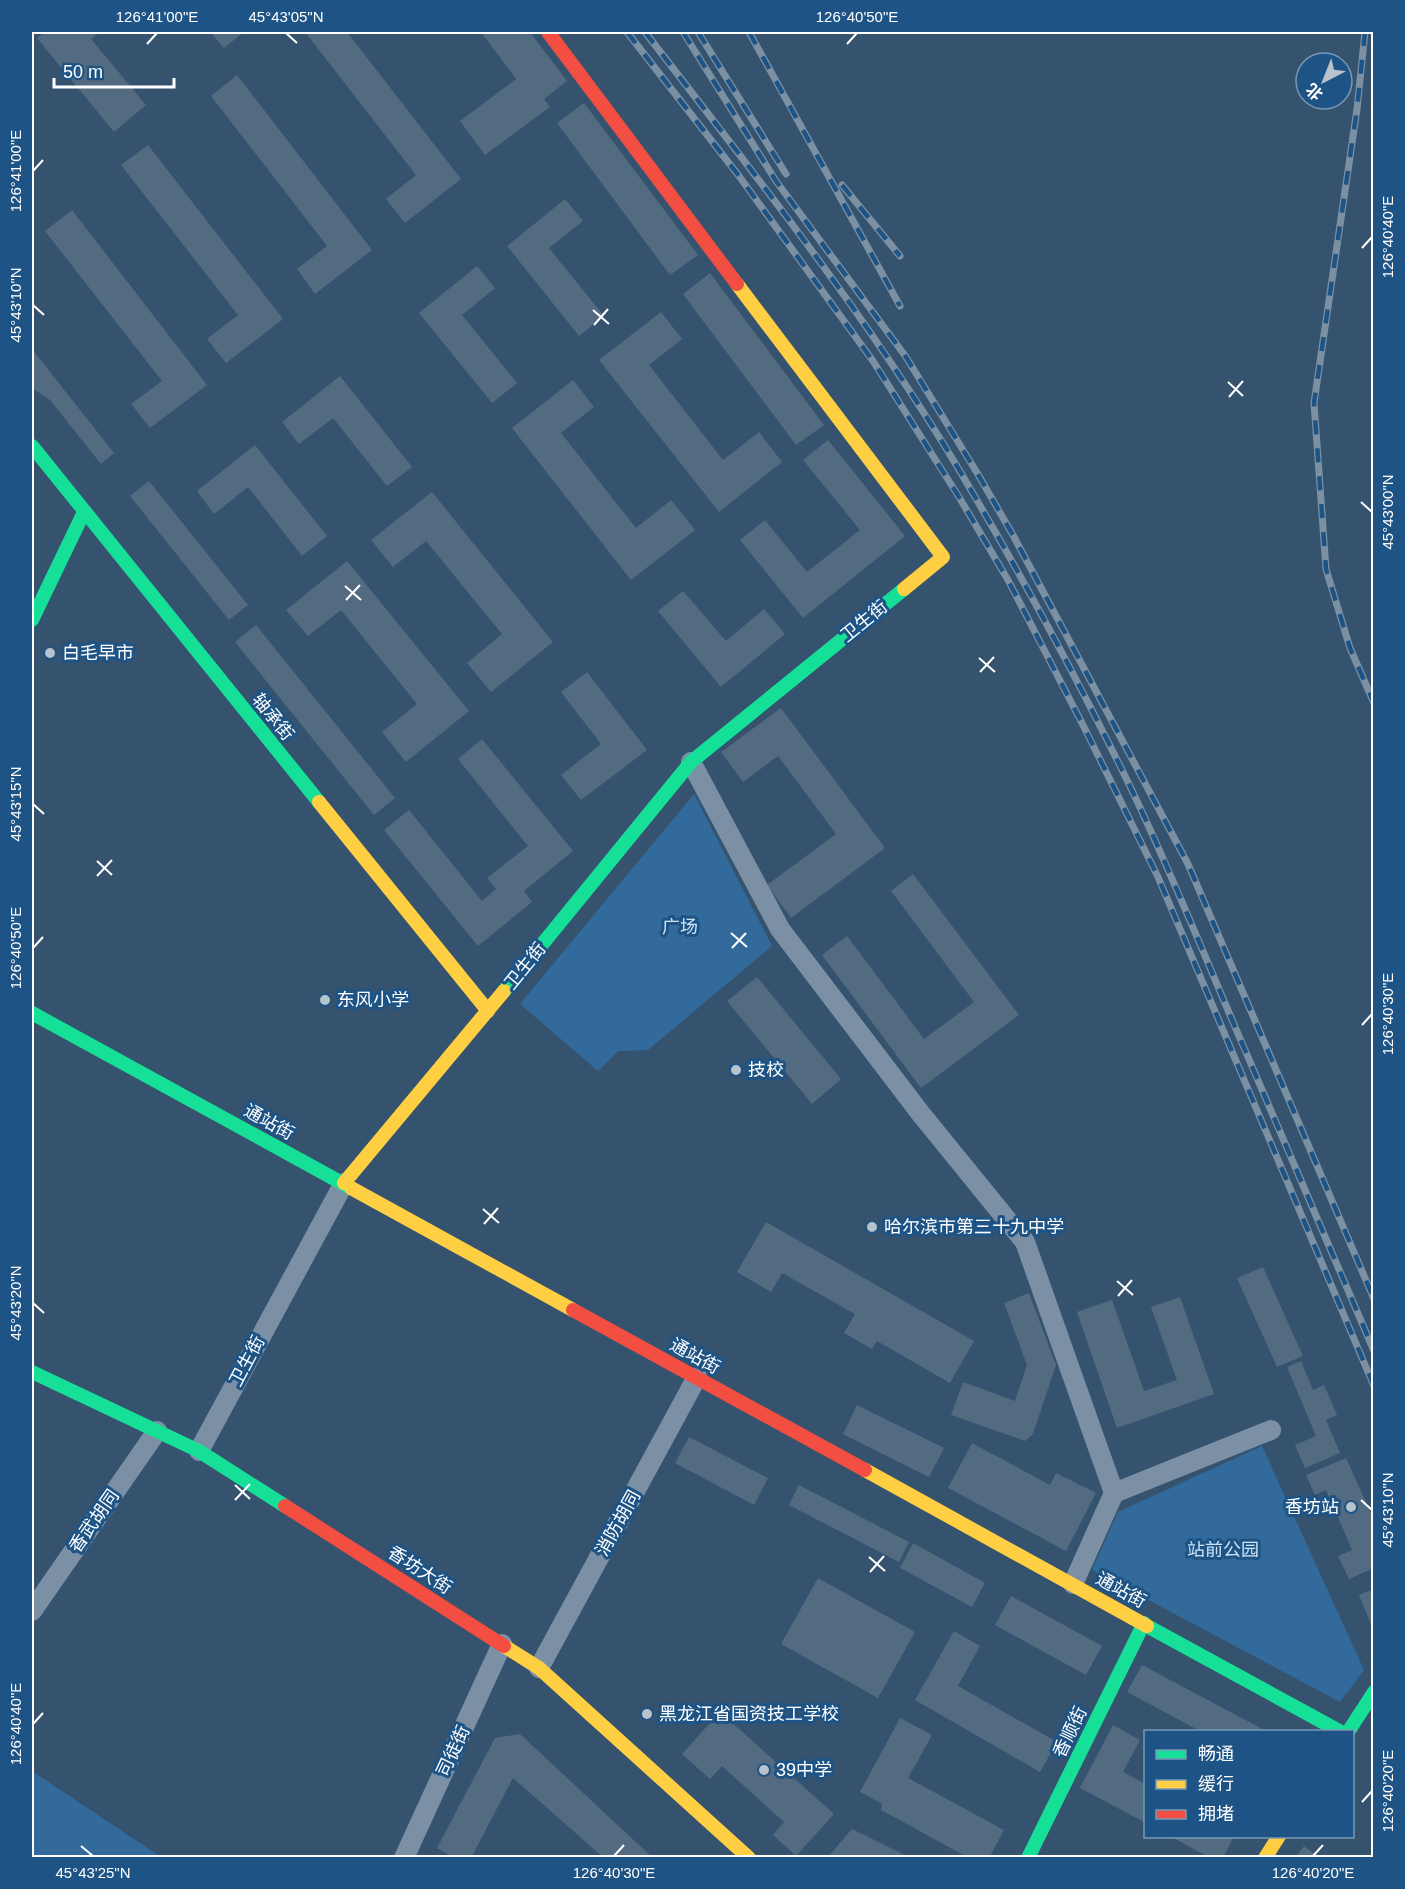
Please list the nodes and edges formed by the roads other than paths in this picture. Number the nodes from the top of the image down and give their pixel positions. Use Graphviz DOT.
graph roads {
  1 [pos="548,32"];
  2 [pos="32,446"];
  3 [pos="84,512"];
  4 [pos="32,620"];
  5 [pos="691,762"];
  6 [pos="488,1011"];
  7 [pos="32,1013"];
  8 [pos="344,1183"];
  9 [pos="32,1372"];
  10 [pos="697,1377"];
  11 [pos="1271,1430"];
  12 [pos="157,1431"];
  13 [pos="199,1451"];
  14 [pos="1114,1493"];
  15 [pos="1073,1584"];
  16 [pos="32,1611"];
  17 [pos="1144,1623"];
  18 [pos="502,1644"];
  19 [pos="539,1668"];
  20 [pos="1374,1692"];
  21 [pos="1339,1730"];
  22 [pos="1349,1730"];
  23 [pos="1278,1838"];
  24 [pos="725,1849"];
  25 [pos="404,1857"];
  26 [pos="749,1857"];
  27 [pos="1028,1857"];
  28 [pos="1265,1857"];
  1 -- 5 [label="street, 卫生街"];
  2 -- 3 [label="street, 轴承街"];
  3 -- 4 [label="street"];
  3 -- 6 [label="street, 轴承街"];
  5 -- 6 [label="street, 卫生街"];
  5 -- 14 [label="street"];
  6 -- 8 [label="street, 卫生街"];
  7 -- 8 [label="street, 通站街"];
  8 -- 10 [label="street, 通站街"];
  8 -- 13 [label="street, 卫生街"];
  9 -- 12 [label="street, 香坊大街"];
  10 -- 15 [label="street, 通站街"];
  10 -- 19 [label="street, 消防胡同"];
  11 -- 14 [label="street"];
  12 -- 13 [label="street, 香坊大街"];
  12 -- 16 [label="street, 香武胡同"];
  13 -- 18 [label="street, 香坊大街"];
  14 -- 15 [label="street"];
  15 -- 17 [label="street, 通站街"];
  17 -- 21 [label="street, 通站街"];
  17 -- 27 [label="street, 香顺街"];
  18 -- 19 [label="street, 香坊大街"];
  18 -- 25 [label="street, 司徒街"];
  19 -- 24 [label="street, 香坊大街"];
  20 -- 22 [label="street"];
  23 -- 28 [label="street"];
  24 -- 26 [label="street, 香坊大街"];
}
